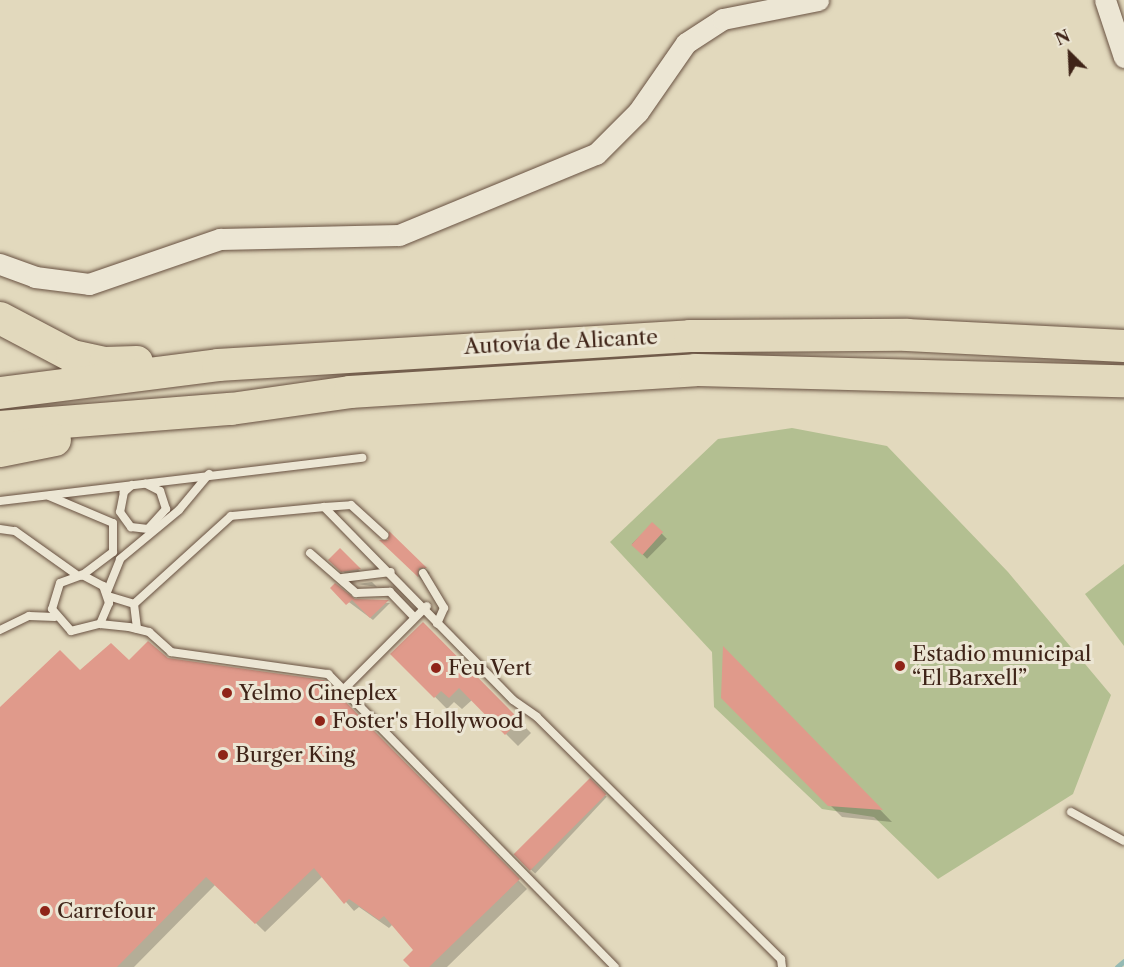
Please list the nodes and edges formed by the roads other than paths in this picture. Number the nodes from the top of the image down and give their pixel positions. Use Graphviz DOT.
graph roads {
  1 [pos="818,0"];
  2 [pos="1105,0"];
  3 [pos="1124,57"];
  4 [pos="0,264"];
  5 [pos="0,318"];
  6 [pos="1124,346"];
  7 [pos="218,365"];
  8 [pos="1124,381"];
  9 [pos="0,393"];
  10 [pos="231,409"];
  11 [pos="0,428"];
  12 [pos="0,451"];
  13 [pos="362,458"];
  14 [pos="209,474"];
  15 [pos="144,483"];
  16 [pos="132,485"];
  17 [pos="45,495"];
  18 [pos="0,501"];
  19 [pos="324,507"];
  20 [pos="120,512"];
  21 [pos="124,521"];
  22 [pos="113,523"];
  23 [pos="156,525"];
  24 [pos="0,529"];
  25 [pos="384,535"];
  26 [pos="310,552"];
  27 [pos="391,572"];
  28 [pos="423,573"];
  29 [pos="80,575"];
  30 [pos="342,578"];
  31 [pos="107,594"];
  32 [pos="134,604"];
  33 [pos="427,606"];
  34 [pos="55,617"];
  35 [pos="414,617"];
  36 [pos="100,624"];
  37 [pos="437,624"];
  38 [pos="137,629"];
  39 [pos="0,630"];
  40 [pos="344,689"];
  41 [pos="1071,812"];
  42 [pos="1124,841"];
  43 [pos="615,967"];
  44 [pos="782,967"];
  1 -- 4 [label="street"];
  2 -- 3 [label="street"];
  5 -- 7 [label="highway"];
  6 -- 7 [label="highway, Autovía de Alicante"];
  7 -- 9 [label="highway, Autovía de Alicante"];
  8 -- 10 [label="highway, Autovía de Alicante"];
  10 -- 11 [label="highway, Autovía de Alicante"];
  10 -- 12 [label="highway"];
  13 -- 14 [label="lane"];
  14 -- 15 [label="lane"];
  14 -- 23 [label="lane"];
  15 -- 16 [label="lane"];
  15 -- 23 [label="lane"];
  16 -- 17 [label="lane"];
  16 -- 20 [label="lane"];
  17 -- 18 [label="lane"];
  17 -- 22 [label="lane"];
  19 -- 25 [label="lane"];
  19 -- 27 [label="lane"];
  19 -- 32 [label="lane"];
  20 -- 21 [label="lane"];
  20 -- 22 [label="lane"];
  21 -- 22 [label="lane"];
  21 -- 23 [label="lane"];
  22 -- 29 [label="lane"];
  23 -- 31 [label="lane"];
  24 -- 29 [label="lane"];
  26 -- 30 [label="lane"];
  27 -- 30 [label="lane"];
  27 -- 33 [label="lane"];
  28 -- 37 [label="lane"];
  29 -- 31 [label="lane"];
  29 -- 34 [label="lane"];
  30 -- 35 [label="lane"];
  31 -- 32 [label="lane"];
  31 -- 36 [label="lane"];
  32 -- 38 [label="lane"];
  33 -- 35 [label="lane"];
  33 -- 37 [label="lane"];
  34 -- 36 [label="lane"];
  34 -- 39 [label="lane"];
  35 -- 40 [label="lane"];
  36 -- 38 [label="lane"];
  37 -- 44 [label="lane"];
  38 -- 40 [label="lane"];
  40 -- 43 [label="lane"];
  41 -- 42 [label="lane"];
}
